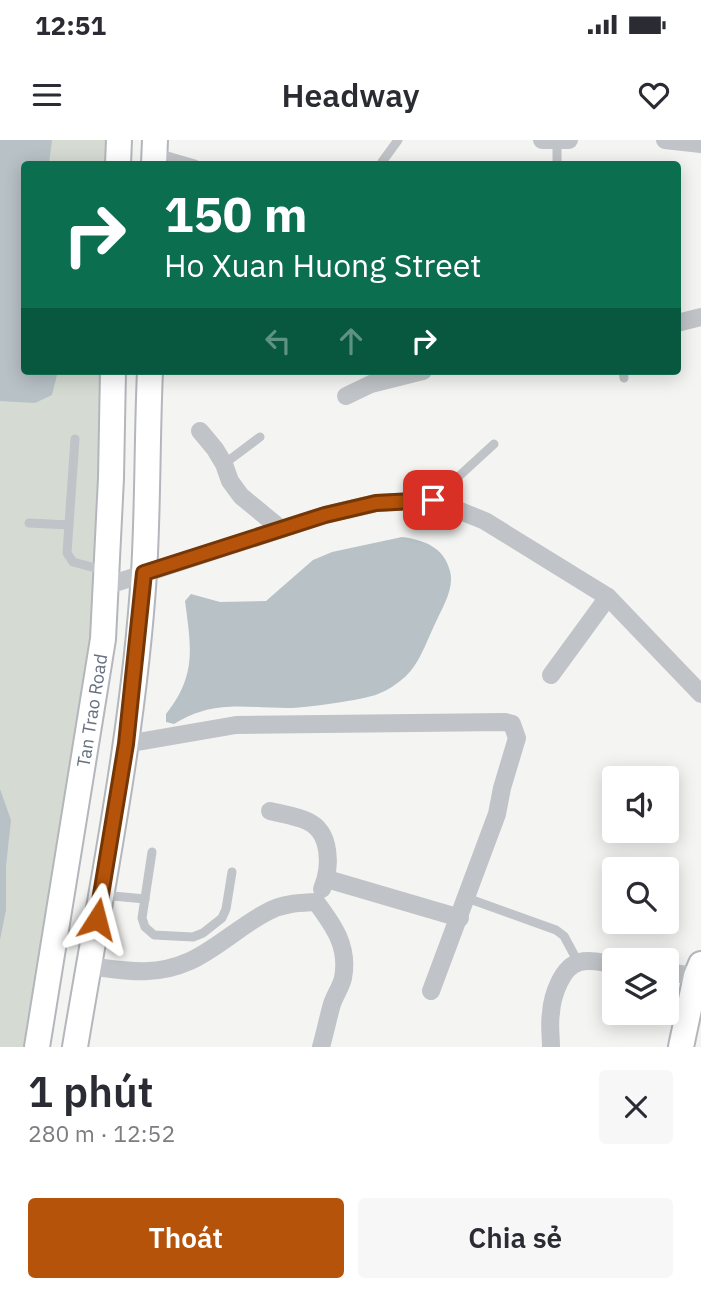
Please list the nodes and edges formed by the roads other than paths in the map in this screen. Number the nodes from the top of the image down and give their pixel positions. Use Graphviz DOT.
graph roads {
  1 [pos="119,140"];
  2 [pos="398,140"];
  3 [pos="556,140"];
  4 [pos="664,140"];
  5 [pos="701,144"];
  6 [pos="155,152"];
  7 [pos="118,161"];
  8 [pos="185,161"];
  9 [pos="384,161"];
  10 [pos="557,161"];
  11 [pos="701,317"];
  12 [pos="681,322"];
  13 [pos="113,375"];
  14 [pos="150,375"];
  15 [pos="392,375"];
  16 [pos="368,378"];
  17 [pos="346,396"];
  18 [pos="200,431"];
  19 [pos="260,437"];
  20 [pos="75,439"];
  21 [pos="494,444"];
  22 [pos="225,464"];
  23 [pos="433,500"];
  24 [pos="29,523"];
  25 [pos="69,526"];
  26 [pos="281,529"];
  27 [pos="144,573"];
  28 [pos="107,578"];
  29 [pos="608,597"];
  30 [pos="551,675"];
  31 [pos="701,694"];
  32 [pos="126,744"];
  33 [pos="270,811"];
  34 [pos="152,852"];
  35 [pos="232,872"];
  36 [pos="327,879"];
  37 [pos="101,895"];
  38 [pos="467,898"];
  39 [pos="145,899"];
  40 [pos="316,902"];
  41 [pos="460,918"];
  42 [pos="578,962"];
  43 [pos="602,963"];
  44 [pos="89,966"];
  45 [pos="679,972"];
  46 [pos="699,972"];
  47 [pos="431,992"];
  48 [pos="37,1047"];
  49 [pos="75,1047"];
  50 [pos="321,1047"];
  51 [pos="551,1047"];
  52 [pos="681,1047"];
  1 -- 7 [label="main road"];
  2 -- 9 [label="lane"];
  3 -- 10 [label="lane"];
  4 -- 5 [label="street"];
  6 -- 8 [label="lane"];
  11 -- 12 [label="street"];
  13 -- 28 [label="main road, Tan Trao Road"];
  14 -- 27 [label="main road, Tan Trao Road"];
  15 -- 16 [label="street"];
  16 -- 17 [label="street"];
  18 -- 22 [label="street"];
  19 -- 22 [label="lane"];
  20 -- 25 [label="lane"];
  21 -- 23 [label="lane"];
  22 -- 26 [label="street"];
  23 -- 26 [label="street"];
  23 -- 29 [label="street"];
  24 -- 25 [label="lane"];
  25 -- 28 [label="lane"];
  26 -- 27 [label="street"];
  27 -- 28 [label="street"];
  27 -- 32 [label="main road, Tan Trao Road"];
  28 -- 48 [label="main road, Tan Trao Road"];
  29 -- 30 [label="street"];
  29 -- 31 [label="street"];
  32 -- 37 [label="main road, Tan Trao Road"];
  32 -- 38 [label="street"];
  33 -- 36 [label="street"];
  34 -- 39 [label="lane"];
  35 -- 39 [label="lane"];
  36 -- 40 [label="street"];
  36 -- 41 [label="street"];
  37 -- 39 [label="lane"];
  37 -- 44 [label="main road, Tan Trao Road"];
  38 -- 41 [label="street"];
  38 -- 42 [label="lane"];
  40 -- 44 [label="street"];
  40 -- 50 [label="street"];
  41 -- 47 [label="street"];
  42 -- 43 [label="street"];
  42 -- 51 [label="street"];
  44 -- 49 [label="main road, Tan Trao Road"];
  45 -- 46 [label="street"];
  46 -- 52 [label="main road"];
}
